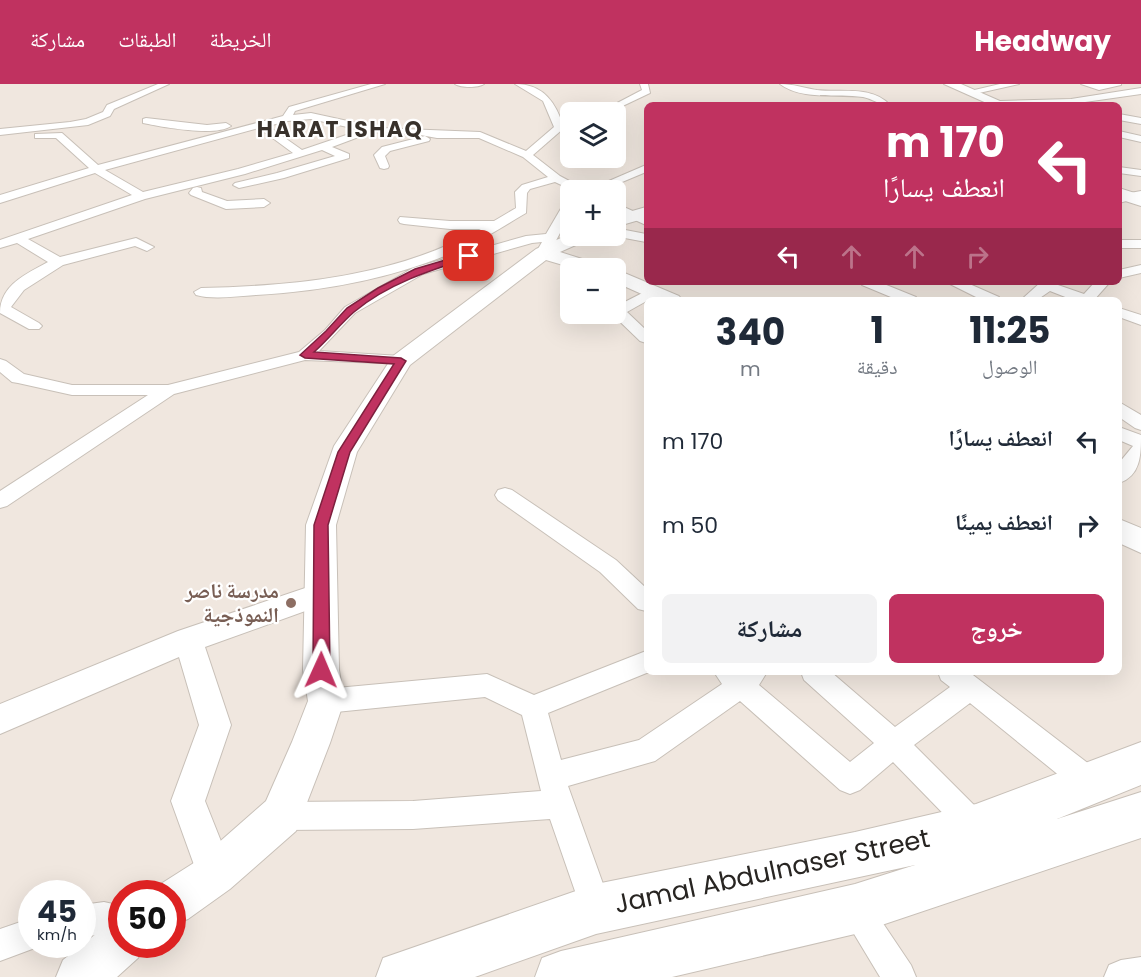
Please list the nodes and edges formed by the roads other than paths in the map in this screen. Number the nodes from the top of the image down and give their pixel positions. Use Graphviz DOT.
graph roads {
  1 [pos="165,84"];
  2 [pos="381,84"];
  3 [pos="459,84"];
  4 [pos="480,84"];
  5 [pos="519,84"];
  6 [pos="643,84"];
  7 [pos="784,84"];
  8 [pos="934,84"];
  9 [pos="950,84"];
  10 [pos="1016,84"];
  11 [pos="1085,84"];
  12 [pos="1133,84"];
  13 [pos="1141,91"];
  14 [pos="970,92"];
  15 [pos="624,102"];
  16 [pos="882,102"];
  17 [pos="993,102"];
  18 [pos="1072,102"];
  19 [pos="286,118"];
  20 [pos="1122,118"];
  21 [pos="146,121"];
  22 [pos="1141,121"];
  23 [pos="261,125"];
  24 [pos="559,128"];
  25 [pos="249,129"];
  26 [pos="369,130"];
  27 [pos="0,132"];
  28 [pos="437,135"];
  29 [pos="1122,136"];
  30 [pos="1141,139"];
  31 [pos="0,143"];
  32 [pos="323,147"];
  33 [pos="300,154"];
  34 [pos="527,155"];
  35 [pos="384,166"];
  36 [pos="96,169"];
  37 [pos="644,169"];
  38 [pos="1122,170"];
  39 [pos="1141,173"];
  40 [pos="556,178"];
  41 [pos="560,180"];
  42 [pos="618,180"];
  43 [pos="192,187"];
  44 [pos="141,196"];
  45 [pos="0,198"];
  46 [pos="264,203"];
  47 [pos="626,211"];
  48 [pos="642,216"];
  49 [pos="404,220"];
  50 [pos="626,220"];
  51 [pos="560,222"];
  52 [pos="496,225"];
  53 [pos="626,234"];
  54 [pos="18,238"];
  55 [pos="644,238"];
  56 [pos="560,242"];
  57 [pos="0,244"];
  58 [pos="1130,244"];
  59 [pos="547,245"];
  60 [pos="147,247"];
  61 [pos="1141,254"];
  62 [pos="572,258"];
  63 [pos="58,262"];
  64 [pos="1141,270"];
  65 [pos="1122,273"];
  66 [pos="626,281"];
  67 [pos="874,285"];
  68 [pos="959,285"];
  69 [pos="1048,285"];
  70 [pos="1052,285"];
  71 [pos="1076,285"];
  72 [pos="1099,285"];
  73 [pos="626,288"];
  74 [pos="201,292"];
  75 [pos="655,297"];
  76 [pos="904,297"];
  77 [pos="987,297"];
  78 [pos="1032,297"];
  79 [pos="1085,297"];
  80 [pos="1087,297"];
  81 [pos="1089,297"];
  82 [pos="644,301"];
  83 [pos="1122,313"];
  84 [pos="1141,320"];
  85 [pos="34,326"];
  86 [pos="644,336"];
  87 [pos="305,355"];
  88 [pos="401,361"];
  89 [pos="0,364"];
  90 [pos="168,390"];
  91 [pos="1122,410"];
  92 [pos="1141,424"];
  93 [pos="1122,434"];
  94 [pos="1141,442"];
  95 [pos="1141,448"];
  96 [pos="1122,472"];
  97 [pos="505,495"];
  98 [pos="0,501"];
  99 [pos="1122,514"];
  100 [pos="1141,523"];
  101 [pos="1122,532"];
  102 [pos="1141,541"];
  103 [pos="323,592"];
  104 [pos="644,600"];
  105 [pos="188,640"];
  106 [pos="644,663"];
  107 [pos="816,675"];
  108 [pos="741,676"];
  109 [pos="960,680"];
  110 [pos="326,701"];
  111 [pos="533,707"];
  112 [pos="0,719"];
  113 [pos="894,744"];
  114 [pos="1141,763"];
  115 [pos="552,776"];
  116 [pos="1092,784"];
  117 [pos="559,804"];
  118 [pos="1141,815"];
  119 [pos="281,816"];
  120 [pos="976,827"];
  121 [pos="215,874"];
  122 [pos="186,894"];
  123 [pos="596,909"];
  124 [pos="855,909"];
  125 [pos="18,939"];
  126 [pos="0,945"];
  127 [pos="108,954"];
  128 [pos="1141,974"];
  129 [pos="80,977"];
  130 [pos="402,977"];
  131 [pos="561,977"];
  132 [pos="900,977"];
  133 [pos="1121,977"];
  1 -- 27 [label="street"];
  2 -- 19 [label="street"];
  3 -- 4 [label="street"];
  5 -- 24 [label="street"];
  6 -- 15 [label="street"];
  7 -- 16 [label="street"];
  8 -- 14 [label="main road"];
  9 -- 14 [label="main road"];
  10 -- 14 [label="street"];
  11 -- 12 [label="street"];
  13 -- 18 [label="street"];
  14 -- 17 [label="main road"];
  19 -- 23 [label="street"];
  19 -- 26 [label="street"];
  20 -- 22 [label="street"];
  21 -- 25 [label="street"];
  23 -- 25 [label="street"];
  23 -- 33 [label="street"];
  24 -- 34 [label="street"];
  25 -- 36 [label="street"];
  26 -- 28 [label="street"];
  26 -- 32 [label="street"];
  28 -- 34 [label="street"];
  28 -- 35 [label="street"];
  29 -- 30 [label="street"];
  31 -- 36 [label="street"];
  32 -- 33 [label="street"];
  32 -- 43 [label="street"];
  33 -- 43 [label="street"];
  34 -- 40 [label="street"];
  36 -- 44 [label="street"];
  36 -- 45 [label="street"];
  37 -- 42 [label="street"];
  38 -- 39 [label="street"];
  40 -- 41 [label="street"];
  40 -- 52 [label="street"];
  43 -- 44 [label="street"];
  43 -- 46 [label="street"];
  44 -- 54 [label="street"];
  47 -- 48 [label="street"];
  48 -- 50 [label="main road"];
  49 -- 52 [label="street"];
  51 -- 59 [label="street"];
  52 -- 74 [label="street"];
  53 -- 55 [label="street"];
  54 -- 57 [label="street"];
  54 -- 63 [label="street"];
  56 -- 59 [label="main road"];
  58 -- 61 [label="street"];
  59 -- 62 [label="main road"];
  59 -- 87 [label="street"];
  59 -- 88 [label="main road"];
  60 -- 63 [label="street"];
  63 -- 85 [label="street"];
  64 -- 65 [label="street"];
  66 -- 75 [label="main road"];
  67 -- 76 [label="street"];
  68 -- 77 [label="street"];
  69 -- 78 [label="street"];
  70 -- 79 [label="street"];
  71 -- 80 [label="street"];
  72 -- 81 [label="street"];
  73 -- 75 [label="main road"];
  82 -- 86 [label="street"];
  83 -- 84 [label="street"];
  87 -- 88 [label="street"];
  87 -- 90 [label="street"];
  88 -- 103 [label="main road"];
  89 -- 90 [label="street"];
  90 -- 98 [label="street"];
  91 -- 92 [label="street"];
  93 -- 94 [label="street"];
  95 -- 96 [label="street"];
  97 -- 104 [label="street"];
  99 -- 100 [label="main road"];
  101 -- 102 [label="main road"];
  103 -- 105 [label="street"];
  103 -- 110 [label="main road"];
  105 -- 112 [label="street"];
  105 -- 121 [label="street"];
  106 -- 111 [label="street"];
  107 -- 113 [label="street"];
  108 -- 113 [label="street"];
  108 -- 115 [label="street"];
  109 -- 113 [label="street"];
  109 -- 116 [label="street"];
  110 -- 111 [label="street"];
  110 -- 119 [label="main road"];
  111 -- 115 [label="street"];
  113 -- 120 [label="street"];
  114 -- 116 [label="main road, Jamal Abdulnaser Street"];
  115 -- 117 [label="street"];
  116 -- 120 [label="main road, Jamal Abdulnaser Street"];
  117 -- 119 [label="street"];
  117 -- 123 [label="street"];
  118 -- 124 [label="main road, Jamal Abdulnaser Street"];
  119 -- 121 [label="main road"];
  120 -- 123 [label="main road, Jamal Abdulnaser Street"];
  121 -- 122 [label="main road"];
  123 -- 130 [label="main road, Jamal Abdulnaser Street"];
  124 -- 131 [label="main road, Jamal Abdulnaser Street"];
  124 -- 132 [label="street"];
  125 -- 126 [label="street"];
  127 -- 129 [label="main road"];
  128 -- 133 [label="street"];
}
